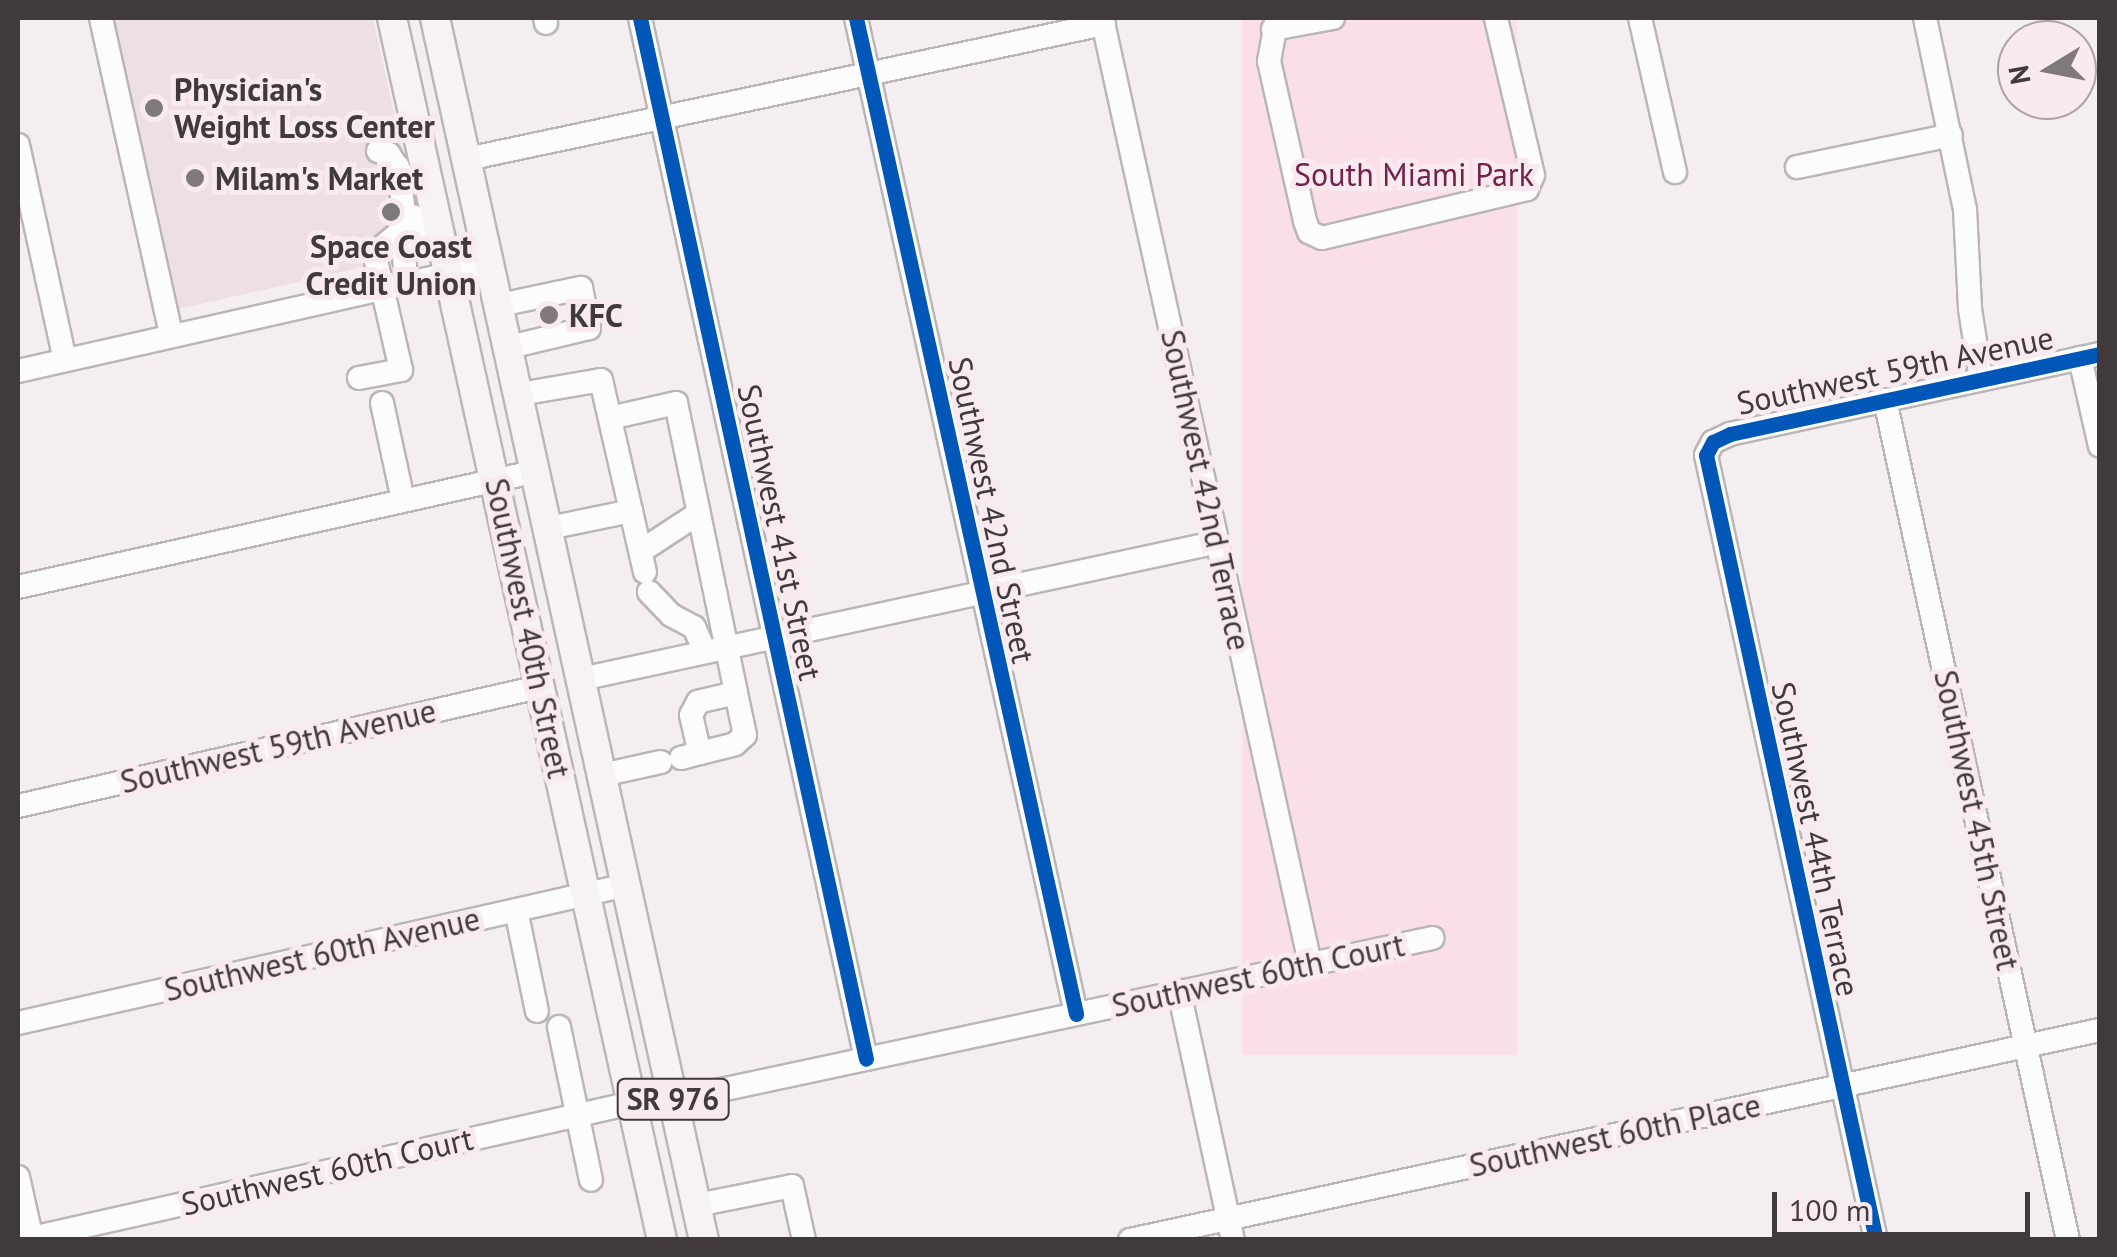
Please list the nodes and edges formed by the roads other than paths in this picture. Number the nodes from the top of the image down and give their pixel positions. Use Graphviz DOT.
graph roads {
  1 [pos="101,18"];
  2 [pos="392,18"];
  3 [pos="435,18"];
  4 [pos="640,18"];
  5 [pos="856,18"];
  6 [pos="1333,18"];
  7 [pos="1496,18"];
  8 [pos="1640,18"];
  9 [pos="1926,18"];
  10 [pos="1103,20"];
  11 [pos="1275,23"];
  12 [pos="442,47"];
  13 [pos="400,54"];
  14 [pos="868,74"];
  15 [pos="450,84"];
  16 [pos="662,118"];
  17 [pos="1951,135"];
  18 [pos="18,145"];
  19 [pos="378,150"];
  20 [pos="467,159"];
  21 [pos="398,167"];
  22 [pos="1797,167"];
  23 [pos="1675,172"];
  24 [pos="491,264"];
  25 [pos="450,273"];
  26 [pos="407,282"];
  27 [pos="383,286"];
  28 [pos="500,304"];
  29 [pos="171,335"];
  30 [pos="509,347"];
  31 [pos="2090,356"];
  32 [pos="65,360"];
  33 [pos="18,371"];
  34 [pos="359,378"];
  35 [pos="1982,379"];
  36 [pos="520,394"];
  37 [pos="1886,400"];
  38 [pos="382,403"];
  39 [pos="610,418"];
  40 [pos="2100,446"];
  41 [pos="1708,450"];
  42 [pos="537,471"];
  43 [pos="496,480"];
  44 [pos="403,500"];
  45 [pos="630,512"];
  46 [pos="699,513"];
  47 [pos="549,528"];
  48 [pos="1218,542"];
  49 [pos="645,572"];
  50 [pos="18,587"];
  51 [pos="982,592"];
  52 [pos="774,636"];
  53 [pos="716,649"];
  54 [pos="581,678"];
  55 [pos="539,687"];
  56 [pos="736,693"];
  57 [pos="590,720"];
  58 [pos="680,758"];
  59 [pos="602,774"];
  60 [pos="18,806"];
  61 [pos="628,885"];
  62 [pos="586,895"];
  63 [pos="516,910"];
  64 [pos="1433,938"];
  65 [pos="1310,963"];
  66 [pos="1179,992"];
  67 [pos="537,1012"];
  68 [pos="1076,1014"];
  69 [pos="18,1024"];
  70 [pos="559,1027"];
  71 [pos="615,1027"];
  72 [pos="2100,1030"];
  73 [pos="2026,1046"];
  74 [pos="866,1059"];
  75 [pos="1843,1087"];
  76 [pos="672,1094"];
  77 [pos="632,1104"];
  78 [pos="577,1114"];
  79 [pos="18,1177"];
  80 [pos="591,1180"];
  81 [pos="695,1198"];
  82 [pos="1230,1229"];
  83 [pos="28,1239"];
  84 [pos="662,1240"];
  85 [pos="704,1240"];
  86 [pos="804,1240"];
  87 [pos="1130,1240"];
  88 [pos="1876,1240"];
  89 [pos="2068,1240"];
  1 -- 29 [label="street"];
  2 -- 12 [label="main road"];
  2 -- 13 [label="main road, Southwest 40th Street / SR 976"];
  3 -- 12 [label="main road, Southwest 40th Street / SR 976"];
  4 -- 16 [label="street, Southwest 41st Street"];
  5 -- 14 [label="street, Southwest 42nd Street"];
  6 -- 11 [label="street"];
  7 -- 11 [label="street"];
  8 -- 23 [label="street"];
  9 -- 17 [label="street"];
  10 -- 14 [label="street"];
  10 -- 48 [label="street, Southwest 42nd Terrace"];
  12 -- 15 [label="main road, Southwest 40th Street / SR 976"];
  13 -- 15 [label="main road"];
  13 -- 25 [label="main road, Southwest 40th Street / SR 976"];
  14 -- 16 [label="street"];
  14 -- 51 [label="street, Southwest 42nd Street"];
  15 -- 20 [label="main road, Southwest 40th Street / SR 976"];
  16 -- 20 [label="street"];
  16 -- 52 [label="street, Southwest 41st Street"];
  17 -- 22 [label="street"];
  17 -- 35 [label="street"];
  18 -- 32 [label="street"];
  19 -- 21 [label="street"];
  20 -- 24 [label="main road, Southwest 40th Street / SR 976"];
  21 -- 26 [label="street"];
  21 -- 27 [label="street"];
  24 -- 25 [label="street"];
  24 -- 28 [label="main road, Southwest 40th Street / SR 976"];
  25 -- 26 [label="street"];
  25 -- 43 [label="main road, Southwest 40th Street / SR 976"];
  26 -- 27 [label="street"];
  27 -- 29 [label="street"];
  27 -- 34 [label="street"];
  28 -- 30 [label="main road, Southwest 40th Street / SR 976"];
  28 -- 30 [label="street"];
  29 -- 32 [label="street"];
  30 -- 36 [label="main road, Southwest 40th Street / SR 976"];
  31 -- 35 [label="street, Southwest 59th Avenue"];
  31 -- 40 [label="street"];
  32 -- 33 [label="street"];
  35 -- 37 [label="street, Southwest 59th Avenue"];
  36 -- 39 [label="street"];
  36 -- 42 [label="main road, Southwest 40th Street / SR 976"];
  37 -- 41 [label="street, Southwest 59th Avenue"];
  37 -- 73 [label="street, Southwest 45th Street"];
  38 -- 44 [label="street"];
  39 -- 45 [label="street"];
  39 -- 46 [label="street"];
  41 -- 75 [label="street, Southwest 44th Terrace"];
  42 -- 43 [label="street"];
  42 -- 47 [label="main road, Southwest 40th Street / SR 976"];
  43 -- 44 [label="street"];
  43 -- 55 [label="main road, Southwest 40th Street / SR 976"];
  44 -- 50 [label="street"];
  45 -- 47 [label="street"];
  45 -- 49 [label="street"];
  46 -- 49 [label="street"];
  46 -- 53 [label="street"];
  47 -- 54 [label="main road, Southwest 40th Street / SR 976"];
  48 -- 51 [label="street"];
  48 -- 65 [label="street, Southwest 42nd Terrace"];
  49 -- 53 [label="street"];
  51 -- 52 [label="street"];
  51 -- 68 [label="street, Southwest 42nd Street"];
  52 -- 53 [label="street"];
  52 -- 74 [label="street, Southwest 41st Street"];
  53 -- 54 [label="street"];
  53 -- 56 [label="street"];
  54 -- 57 [label="main road, Southwest 40th Street / SR 976"];
  55 -- 57 [label="main road"];
  55 -- 60 [label="street, Southwest 59th Avenue"];
  55 -- 62 [label="main road, Southwest 40th Street / SR 976"];
  56 -- 58 [label="street"];
  56 -- 58 [label="street"];
  57 -- 59 [label="main road, Southwest 40th Street / SR 976"];
  58 -- 59 [label="street"];
  59 -- 61 [label="main road, Southwest 40th Street / SR 976"];
  61 -- 62 [label="street, Southwest 60th Avenue"];
  61 -- 76 [label="main road, Southwest 40th Street / SR 976"];
  62 -- 63 [label="street, Southwest 60th Avenue"];
  62 -- 71 [label="main road, Southwest 40th Street / SR 976"];
  63 -- 67 [label="street"];
  63 -- 69 [label="street, Southwest 60th Avenue"];
  64 -- 65 [label="street, Southwest 60th Court"];
  65 -- 66 [label="street, Southwest 60th Court"];
  66 -- 68 [label="street, Southwest 60th Court"];
  66 -- 82 [label="street"];
  68 -- 74 [label="street, Southwest 60th Court"];
  70 -- 78 [label="street"];
  71 -- 76 [label="main road"];
  71 -- 77 [label="main road, Southwest 40th Street / SR 976"];
  72 -- 73 [label="street, Southwest 60th Place"];
  73 -- 75 [label="street, Southwest 60th Place"];
  73 -- 89 [label="street, Southwest 45th Street"];
  74 -- 76 [label="street, Southwest 60th Court"];
  75 -- 82 [label="street, Southwest 60th Place"];
  75 -- 88 [label="street, Southwest 44th Terrace"];
  76 -- 81 [label="main road, Southwest 40th Street / SR 976"];
  77 -- 78 [label="street, Southwest 60th Court"];
  77 -- 81 [label="main road"];
  77 -- 84 [label="main road, Southwest 40th Street / SR 976"];
  78 -- 80 [label="street"];
  78 -- 83 [label="street, Southwest 60th Court"];
  79 -- 83 [label="street"];
  81 -- 85 [label="main road, Southwest 40th Street / SR 976"];
  81 -- 86 [label="street"];
  82 -- 87 [label="street, Southwest 60th Place"];
}
